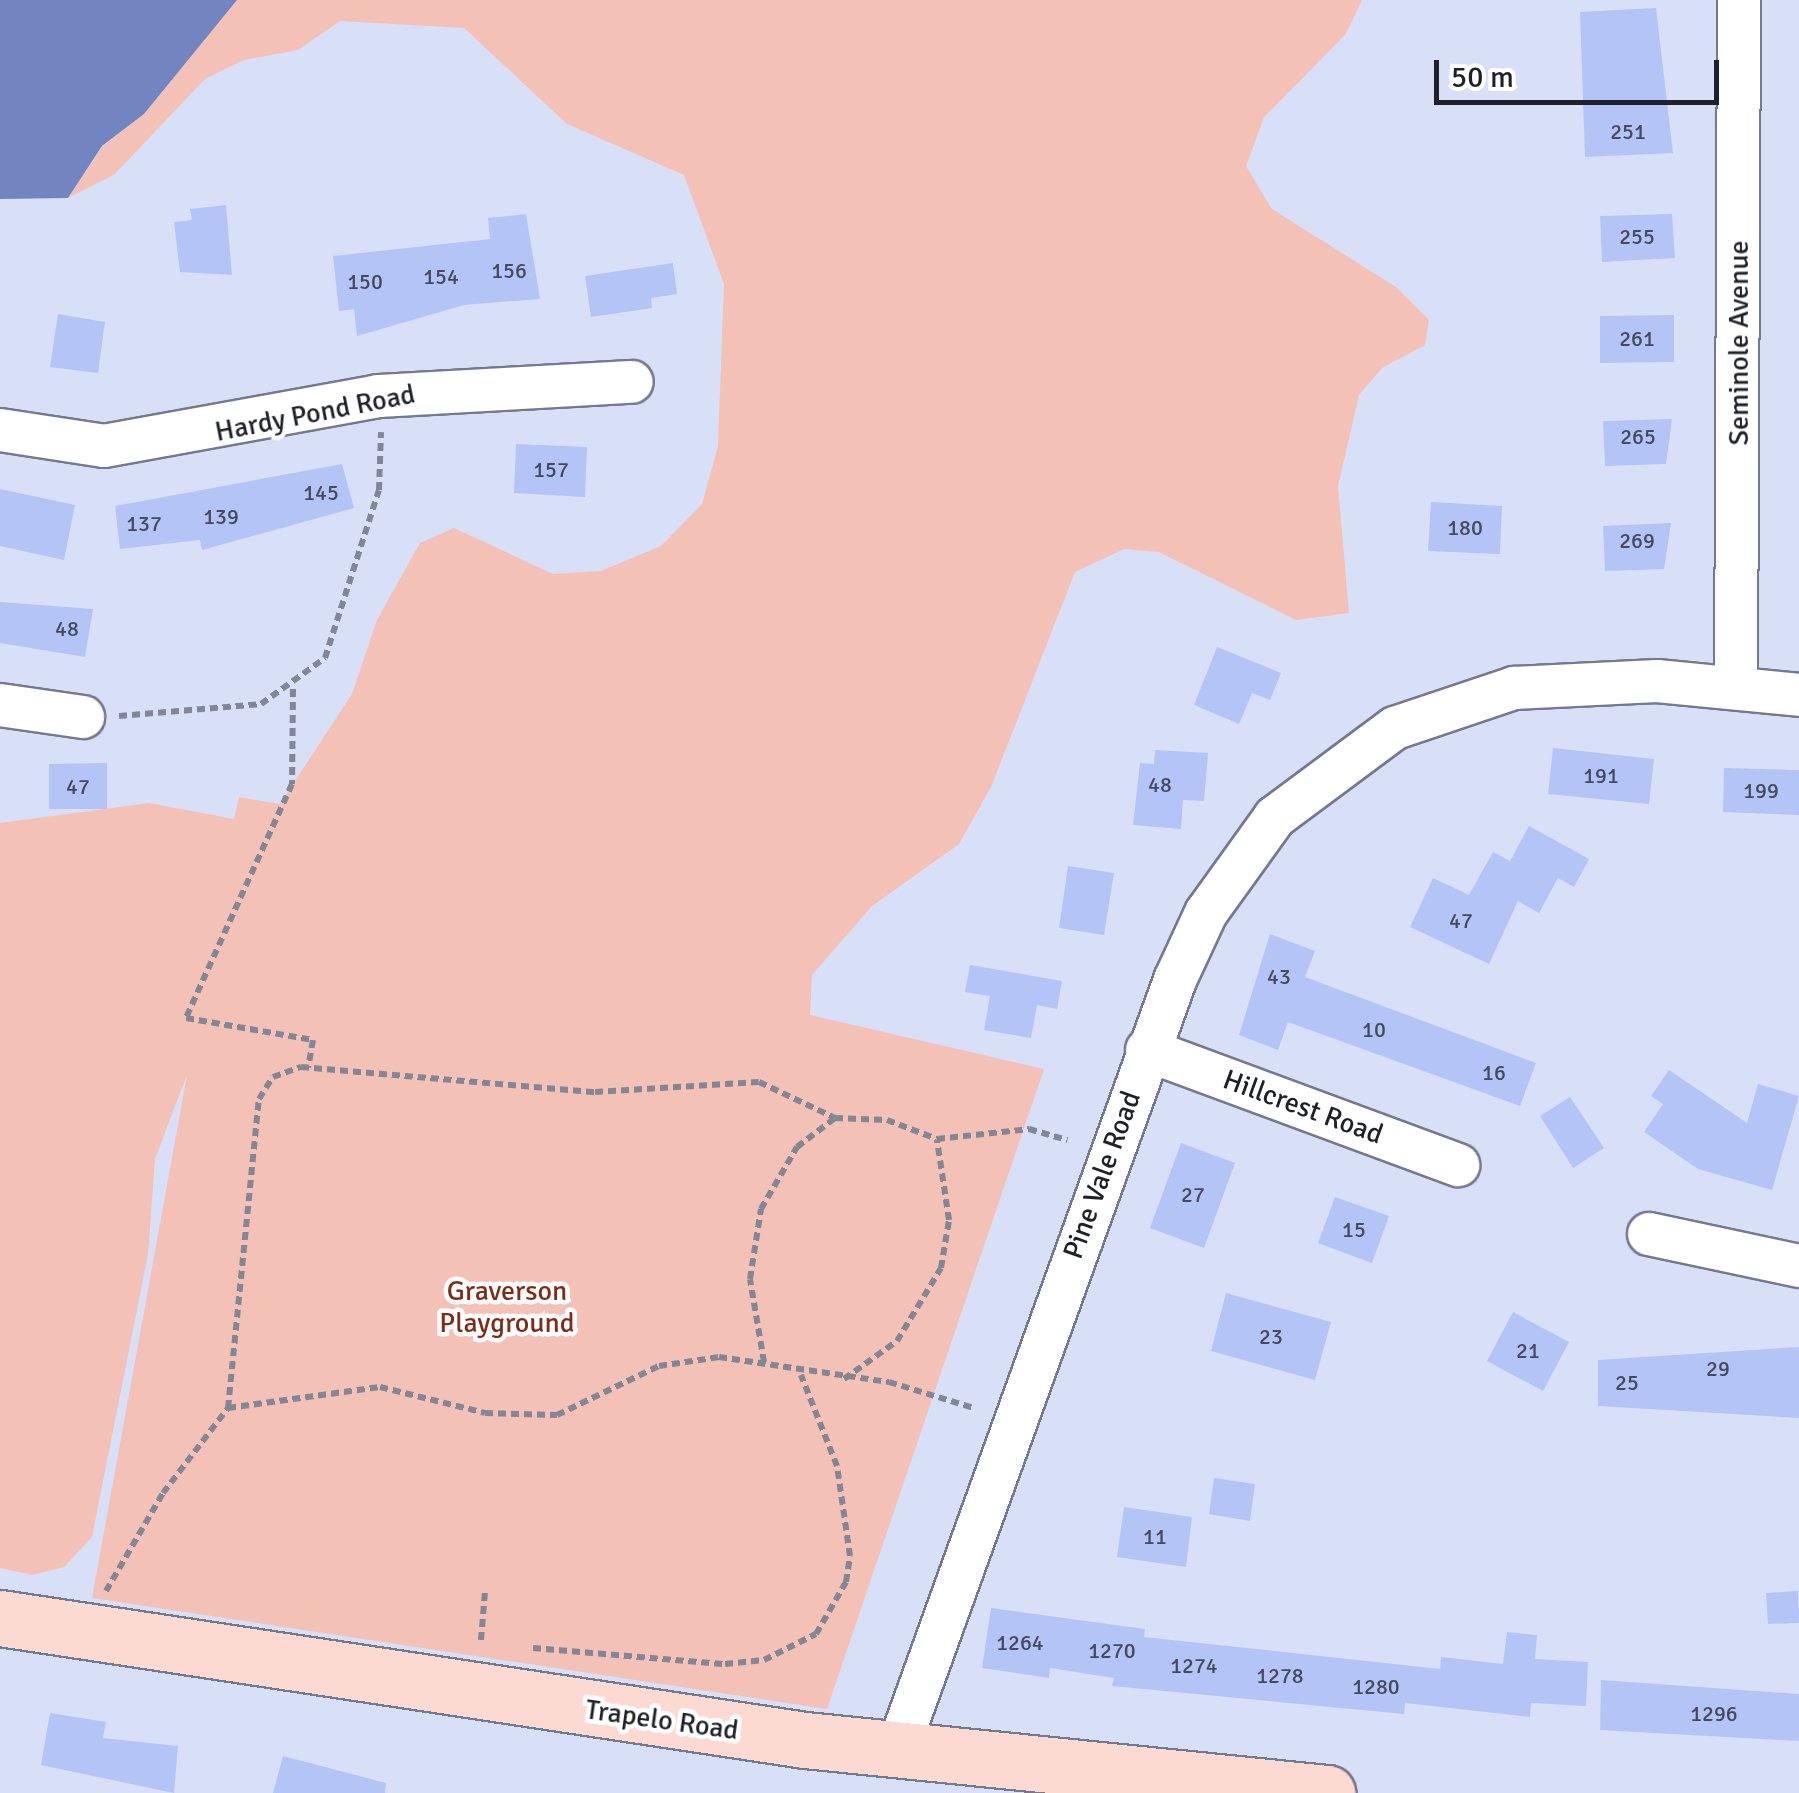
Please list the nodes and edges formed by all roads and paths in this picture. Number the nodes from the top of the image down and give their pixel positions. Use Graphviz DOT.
graph roads {
  1 [pos="1740,0"];
  2 [pos="632,382"];
  3 [pos="378,396"];
  4 [pos="0,430"];
  5 [pos="1736,686"];
  6 [pos="294,689"];
  7 [pos="1799,695"];
  8 [pos="0,705"];
  9 [pos="83,717"];
  10 [pos="1147,1050"];
  11 [pos="308,1068"];
  12 [pos="835,1118"];
  13 [pos="937,1140"];
  14 [pos="1067,1140"];
  15 [pos="1458,1165"];
  16 [pos="1648,1234"];
  17 [pos="1799,1266"];
  18 [pos="764,1362"];
  19 [pos="800,1374"];
  20 [pos="843,1380"];
  21 [pos="228,1408"];
  22 [pos="974,1408"];
  23 [pos="485,1591"];
  24 [pos="98,1605"];
  25 [pos="0,1618"];
  26 [pos="494,1642"];
  27 [pos="512,1645"];
  28 [pos="897,1751"];
  29 [pos="1327,1793"];
  1 -- 5 [label="street, Seminole Avenue"];
  2 -- 3 [label="street, Hardy Pond Road"];
  3 -- 4 [label="street, Hardy Pond Road"];
  3 -- 6 [label="path"];
  5 -- 7 [label="street"];
  5 -- 10 [label="street, Pine Vale Road"];
  6 -- 9 [label="path"];
  6 -- 11 [label="path"];
  8 -- 9 [label="street"];
  10 -- 15 [label="street, Hillcrest Road"];
  10 -- 28 [label="street, Pine Vale Road"];
  11 -- 12 [label="path"];
  11 -- 21 [label="path"];
  12 -- 13 [label="path"];
  12 -- 18 [label="path"];
  13 -- 14 [label="path"];
  13 -- 20 [label="path"];
  16 -- 17 [label="street"];
  18 -- 19 [label="path"];
  18 -- 21 [label="path"];
  19 -- 20 [label="path"];
  19 -- 27 [label="path"];
  20 -- 22 [label="path"];
  21 -- 24 [label="path"];
  23 -- 26 [label="path"];
  25 -- 28 [label="main road, Trapelo Road"];
  28 -- 29 [label="main road, Trapelo Road"];
}
